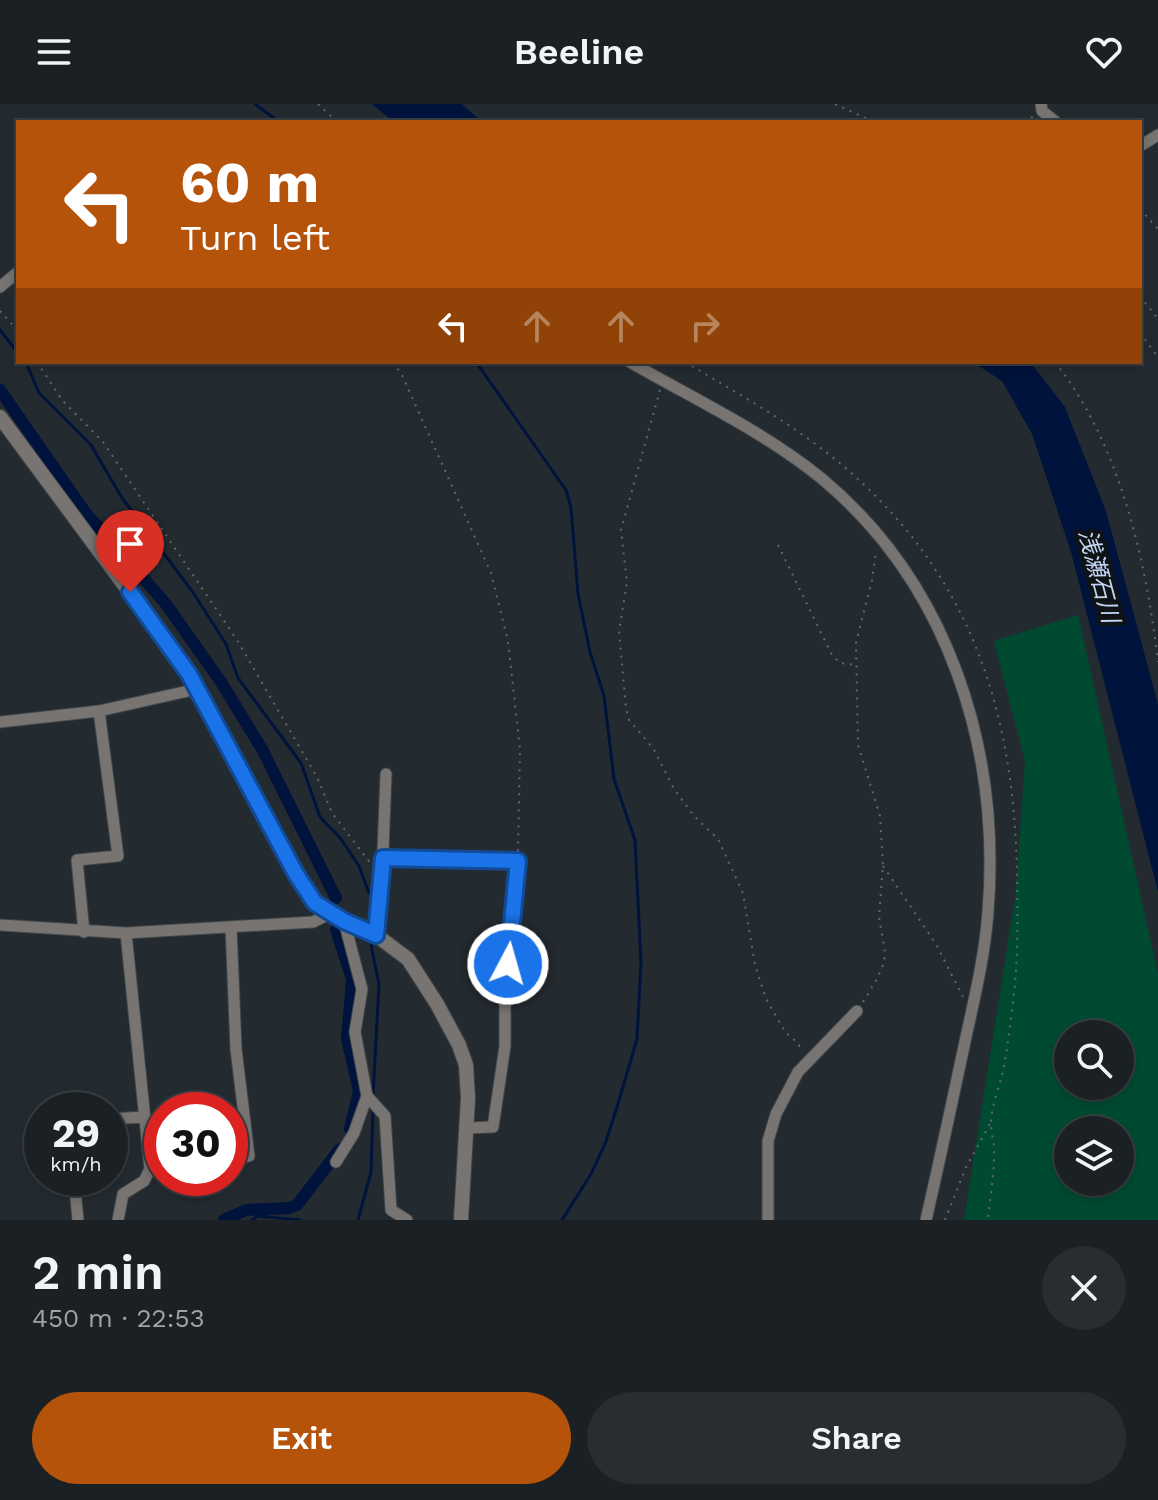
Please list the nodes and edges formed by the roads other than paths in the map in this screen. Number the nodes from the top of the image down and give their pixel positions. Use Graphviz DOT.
graph roads {
  1 [pos="1041,104"];
  2 [pos="1053,120"];
  3 [pos="16,274"];
  4 [pos="0,287"];
  5 [pos="633,364"];
  6 [pos="0,417"];
  7 [pos="197,689"];
  8 [pos="99,711"];
  9 [pos="0,722"];
  10 [pos="386,774"];
  11 [pos="383,858"];
  12 [pos="338,917"];
  13 [pos="0,925"];
  14 [pos="231,927"];
  15 [pos="84,932"];
  16 [pos="126,933"];
  17 [pos="376,935"];
  18 [pos="857,1011"];
  19 [pos="241,1092"];
  20 [pos="367,1096"];
  21 [pos="144,1117"];
  22 [pos="128,1118"];
  23 [pos="467,1128"];
  24 [pos="336,1162"];
  25 [pos="144,1181"];
  26 [pos="76,1196"];
  27 [pos="78,1220"];
  28 [pos="118,1220"];
  29 [pos="407,1220"];
  30 [pos="461,1220"];
  31 [pos="768,1220"];
  32 [pos="926,1220"];
  1 -- 2 [label="street"];
  3 -- 4 [label="street"];
  5 -- 32 [label="street"];
  6 -- 7 [label="street"];
  7 -- 8 [label="street"];
  7 -- 12 [label="street"];
  8 -- 9 [label="street"];
  8 -- 15 [label="street"];
  10 -- 11 [label="street"];
  11 -- 17 [label="street"];
  11 -- 23 [label="street"];
  12 -- 14 [label="street"];
  12 -- 17 [label="street"];
  12 -- 20 [label="street"];
  13 -- 15 [label="street"];
  14 -- 16 [label="street"];
  14 -- 19 [label="street"];
  15 -- 16 [label="street"];
  16 -- 21 [label="street"];
  17 -- 23 [label="street"];
  18 -- 31 [label="street"];
  20 -- 24 [label="street"];
  20 -- 29 [label="street"];
  21 -- 22 [label="street"];
  23 -- 30 [label="street"];
  25 -- 28 [label="street"];
  26 -- 27 [label="street"];
}
